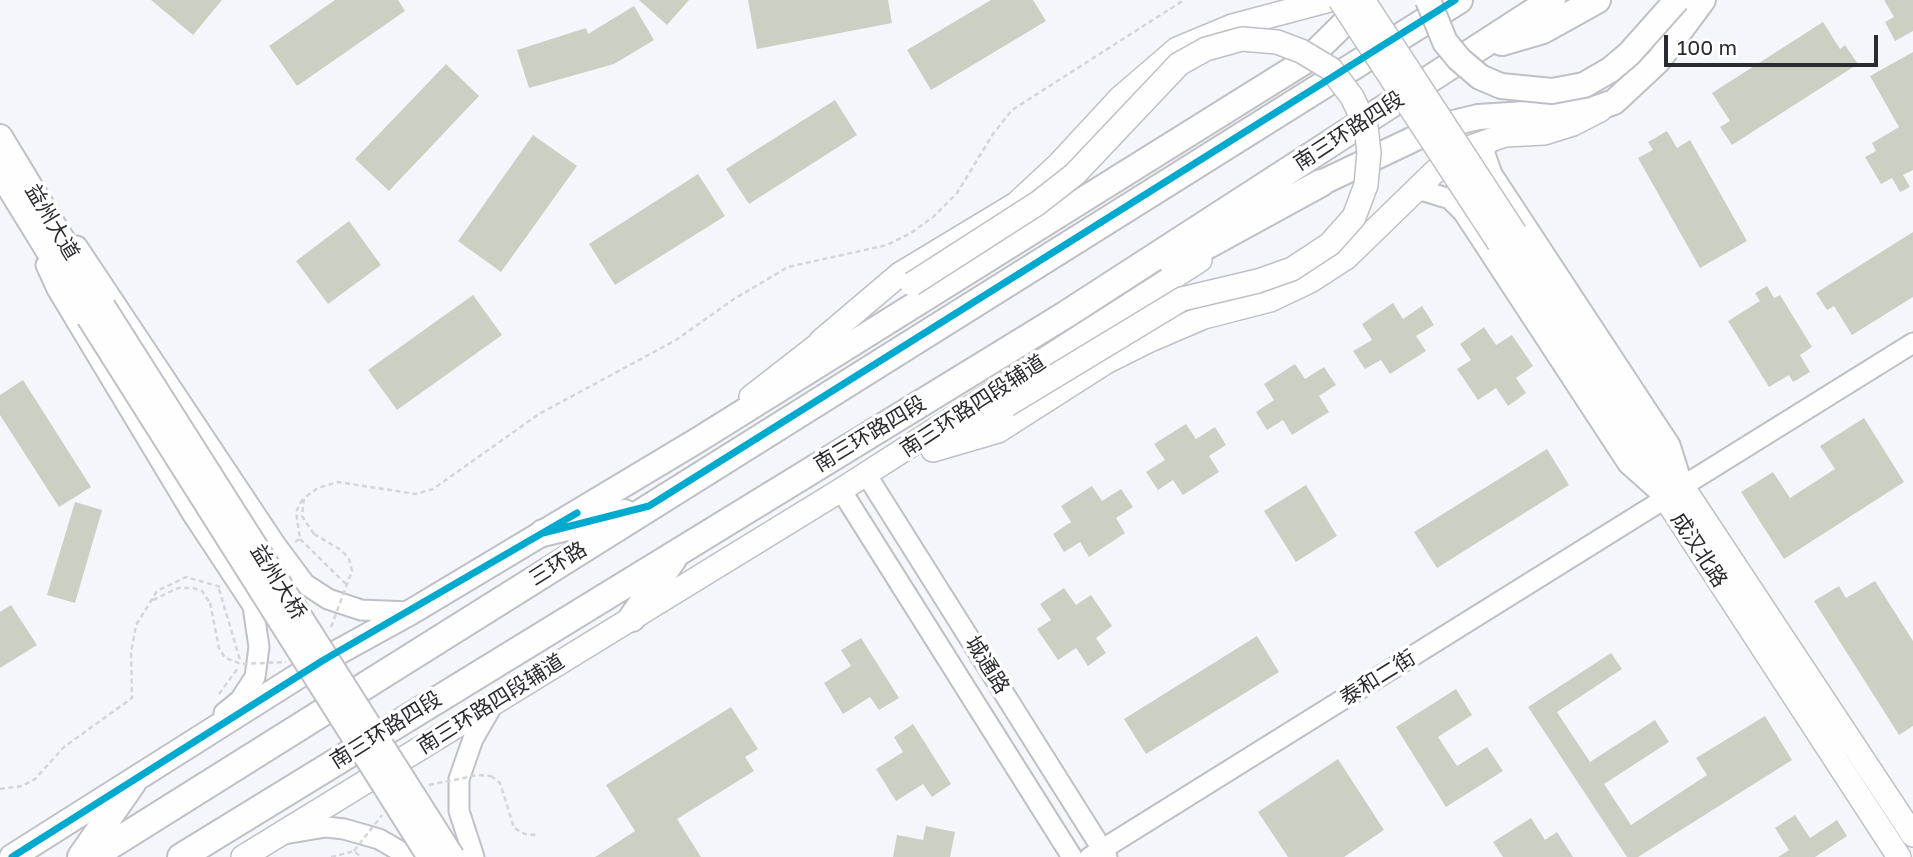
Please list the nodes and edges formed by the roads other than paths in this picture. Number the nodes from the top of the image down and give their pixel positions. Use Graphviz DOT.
graph roads {
  1 [pos="1330,0"];
  2 [pos="1340,0"];
  3 [pos="1365,0"];
  4 [pos="1552,0"];
  5 [pos="1597,0"];
  6 [pos="1677,0"];
  7 [pos="1703,0"];
  8 [pos="1448,1"];
  9 [pos="1306,5"];
  10 [pos="1473,51"];
  11 [pos="1614,102"];
  12 [pos="0,137"];
  13 [pos="1486,140"];
  14 [pos="0,173"];
  15 [pos="1321,183"];
  16 [pos="1414,191"];
  17 [pos="31,205"];
  18 [pos="1507,238"];
  19 [pos="96,312"];
  20 [pos="821,341"];
  21 [pos="1913,343"];
  22 [pos="929,398"];
  23 [pos="698,440"];
  24 [pos="933,450"];
  25 [pos="866,474"];
  26 [pos="841,490"];
  27 [pos="1674,492"];
  28 [pos="649,506"];
  29 [pos="543,533"];
  30 [pos="679,550"];
  31 [pos="411,612"];
  32 [pos="632,618"];
  33 [pos="495,701"];
  34 [pos="133,782"];
  35 [pos="280,835"];
  36 [pos="1913,835"];
  37 [pos="465,853"];
  38 [pos="1100,854"];
  39 [pos="12,857"];
  40 [pos="81,857"];
  41 [pos="92,857"];
  42 [pos="181,857"];
  43 [pos="243,857"];
  44 [pos="410,857"];
  45 [pos="416,857"];
  46 [pos="430,857"];
  47 [pos="1072,857"];
  48 [pos="1899,857"];
  1 -- 9 [label="main road"];
  2 -- 18 [label="main road, bridge"];
  3 -- 18 [label="main road, bridge"];
  3 -- 23 [label="main road"];
  4 -- 10 [label="highway, 南三环路四段"];
  5 -- 10 [label="highway"];
  6 -- 8 [label="main road, bridge"];
  7 -- 11 [label="main road, 南三环路四段辅道"];
  8 -- 28 [label="highway, 三环路"];
  9 -- 20 [label="main road"];
  10 -- 22 [label="highway, 南三环路四段"];
  11 -- 13 [label="main road"];
  11 -- 15 [label="main road, 南三环路四段辅道"];
  12 -- 17 [label="main road, 益州大道"];
  13 -- 16 [label="main road"];
  13 -- 27 [label="street"];
  14 -- 17 [label="main road, 益州大道"];
  15 -- 22 [label="highway"];
  15 -- 25 [label="main road, 南三环路四段辅道"];
  16 -- 24 [label="main road"];
  16 -- 27 [label="street"];
  17 -- 19 [label="main road, 益州大道"];
  17 -- 31 [label="street"];
  17 -- 34 [label="street"];
  18 -- 27 [label="main road, 成汉北路"];
  19 -- 37 [label="main road, 益州大桥, bridge"];
  19 -- 46 [label="main road, 益州大桥, bridge"];
  20 -- 23 [label="main road"];
  20 -- 24 [label="main road, bridge"];
  21 -- 27 [label="street, 泰和二街"];
  22 -- 30 [label="highway, 南三环路四段"];
  23 -- 29 [label="main road"];
  24 -- 25 [label="main road"];
  25 -- 26 [label="main road, 南三环路四段辅道"];
  25 -- 38 [label="street, 城通路"];
  26 -- 32 [label="main road, 南三环路四段辅道"];
  26 -- 47 [label="street, 城通路"];
  27 -- 36 [label="main road, 成汉北路"];
  27 -- 38 [label="street, 泰和二街"];
  27 -- 48 [label="main road, 成汉北路"];
  28 -- 29 [label="highway"];
  28 -- 41 [label="highway, 三环路"];
  29 -- 31 [label="main road"];
  30 -- 32 [label="highway"];
  30 -- 42 [label="highway, 南三环路四段"];
  31 -- 34 [label="main road"];
  32 -- 33 [label="main road, 南三环路四段辅道"];
  33 -- 35 [label="main road, 南三环路四段辅道"];
  33 -- 37 [label="street"];
  34 -- 39 [label="main road"];
  34 -- 40 [label="highway"];
  35 -- 43 [label="main road, 南三环路四段辅道"];
  35 -- 44 [label="street"];
  37 -- 45 [label="street"];
}
